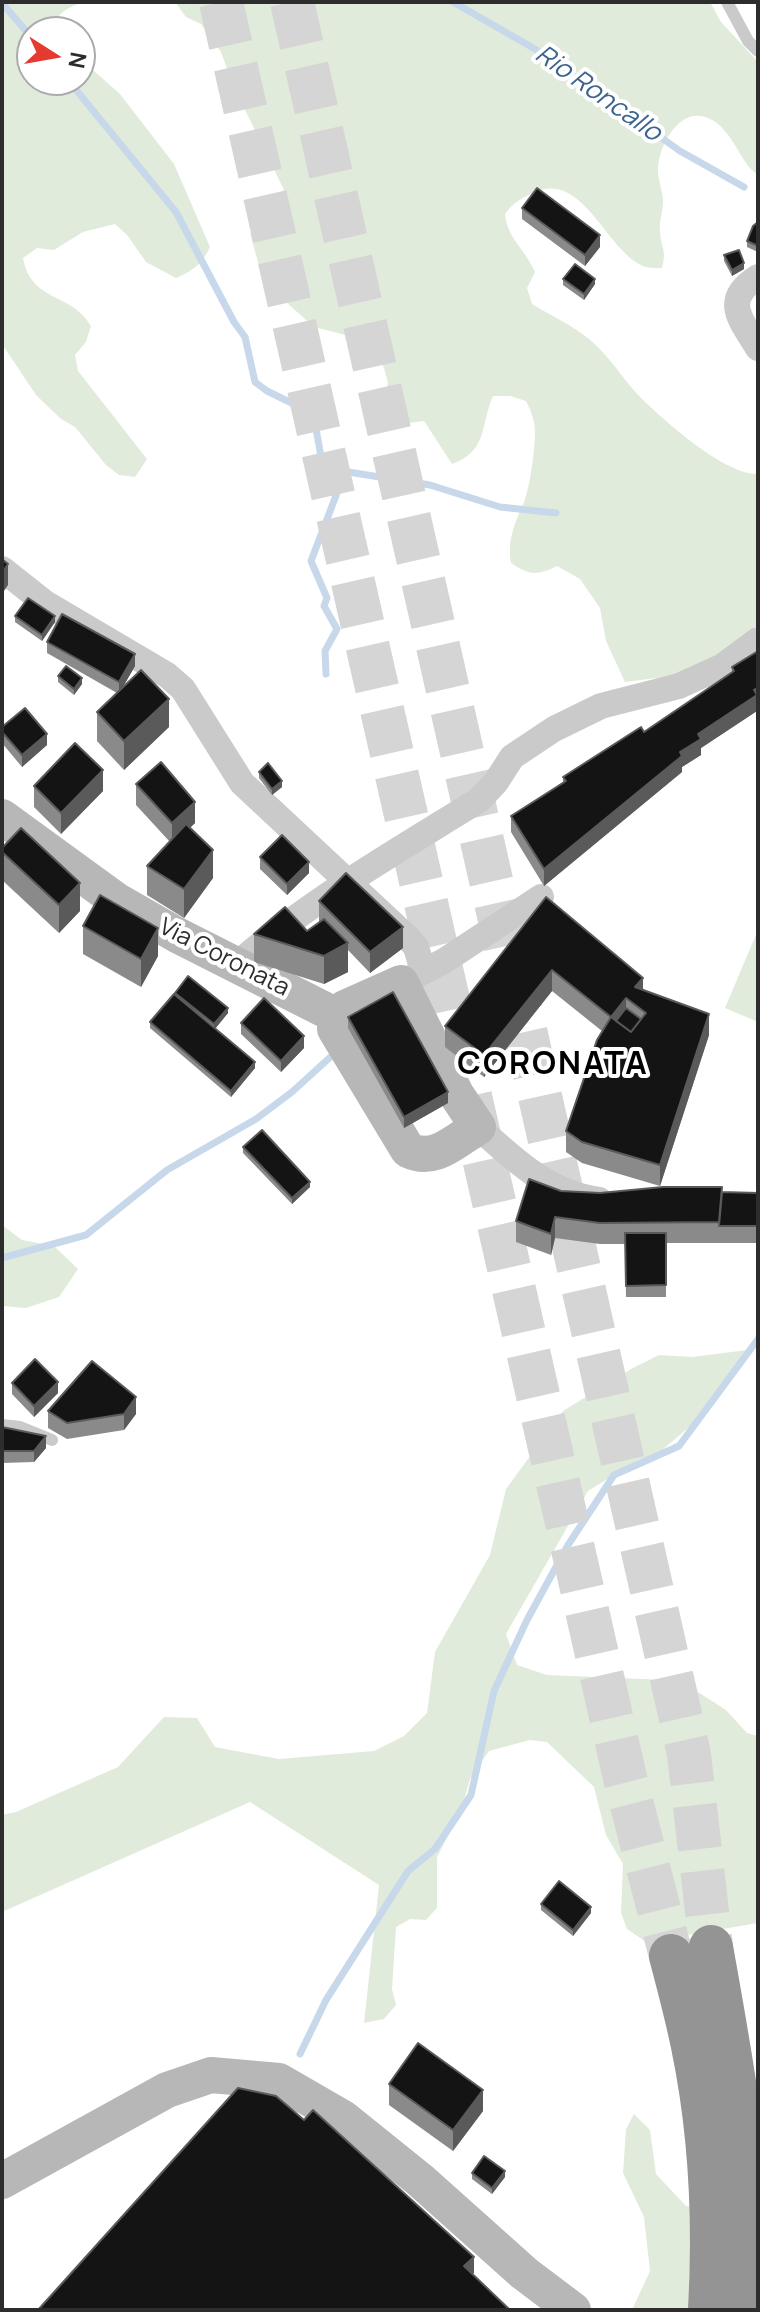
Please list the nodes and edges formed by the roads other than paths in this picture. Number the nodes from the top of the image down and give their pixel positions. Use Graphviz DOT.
graph roads {
  1 [pos="727,2"];
  2 [pos="758,51"];
  3 [pos="758,277"];
  4 [pos="758,348"];
  5 [pos="2,569"];
  6 [pos="758,640"];
  7 [pos="2,817"];
  8 [pos="347,882"];
  9 [pos="541,897"];
  10 [pos="237,964"];
  11 [pos="412,977"];
  12 [pos="337,1016"];
  13 [pos="478,1127"];
  14 [pos="627,1201"];
  15 [pos="2,1425"];
  16 [pos="52,1440"];
  17 [pos="691,1951"];
  18 [pos="724,2139"];
  19 [pos="2,2181"];
  20 [pos="573,2310"];
  21 [pos="710,2310"];
  22 [pos="749,2310"];
  1 -- 2 [label="lane"];
  3 -- 4 [label="street"];
  5 -- 8 [label="street"];
  6 -- 8 [label="street"];
  7 -- 10 [label="street, Via Coronata"];
  8 -- 10 [label="street"];
  8 -- 11 [label="street"];
  9 -- 11 [label="street"];
  10 -- 12 [label="street, Via Coronata"];
  11 -- 12 [label="street"];
  11 -- 13 [label="street"];
  12 -- 13 [label="street"];
  13 -- 14 [label="street"];
  15 -- 16 [label="lane"];
  17 -- 18 [label="highway"];
  18 -- 21 [label="highway"];
  18 -- 22 [label="highway"];
  19 -- 20 [label="street"];
}
